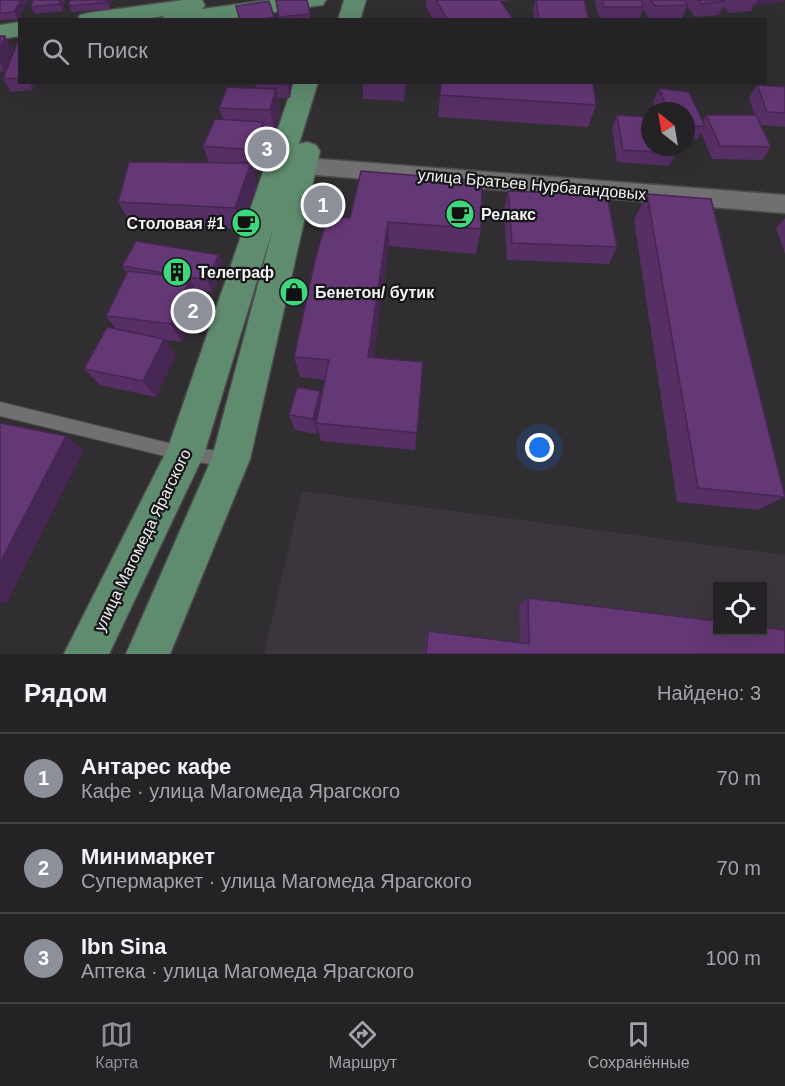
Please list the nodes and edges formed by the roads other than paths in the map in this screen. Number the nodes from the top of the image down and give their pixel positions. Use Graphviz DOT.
graph roads {
  1 [pos="228,0"];
  2 [pos="315,0"];
  3 [pos="333,0"];
  4 [pos="355,0"];
  5 [pos="101,18"];
  6 [pos="186,18"];
  7 [pos="328,18"];
  8 [pos="350,18"];
  9 [pos="18,29"];
  10 [pos="0,32"];
  11 [pos="18,40"];
  12 [pos="0,43"];
  13 [pos="306,84"];
  14 [pos="328,84"];
  15 [pos="291,165"];
  16 [pos="785,204"];
  17 [pos="0,409"];
  18 [pos="185,454"];
  19 [pos="231,459"];
  20 [pos="86,654"];
  21 [pos="148,654"];
  1 -- 5 [label="main road"];
  2 -- 6 [label="main road"];
  3 -- 7 [label="main road"];
  4 -- 8 [label="main road"];
  9 -- 10 [label="main road"];
  11 -- 12 [label="main road"];
  13 -- 15 [label="main road, улица Магомеда Ярагского"];
  14 -- 15 [label="main road, улица Магомеда Ярагского"];
  15 -- 16 [label="street, улица Братьев Нурбагандовых"];
  15 -- 18 [label="main road, улица Магомеда Ярагского"];
  15 -- 19 [label="main road, улица Магомеда Ярагского"];
  17 -- 18 [label="lane"];
  18 -- 19 [label="lane"];
  18 -- 20 [label="main road, улица Магомеда Ярагского"];
  19 -- 21 [label="main road, улица Магомеда Ярагского"];
}
